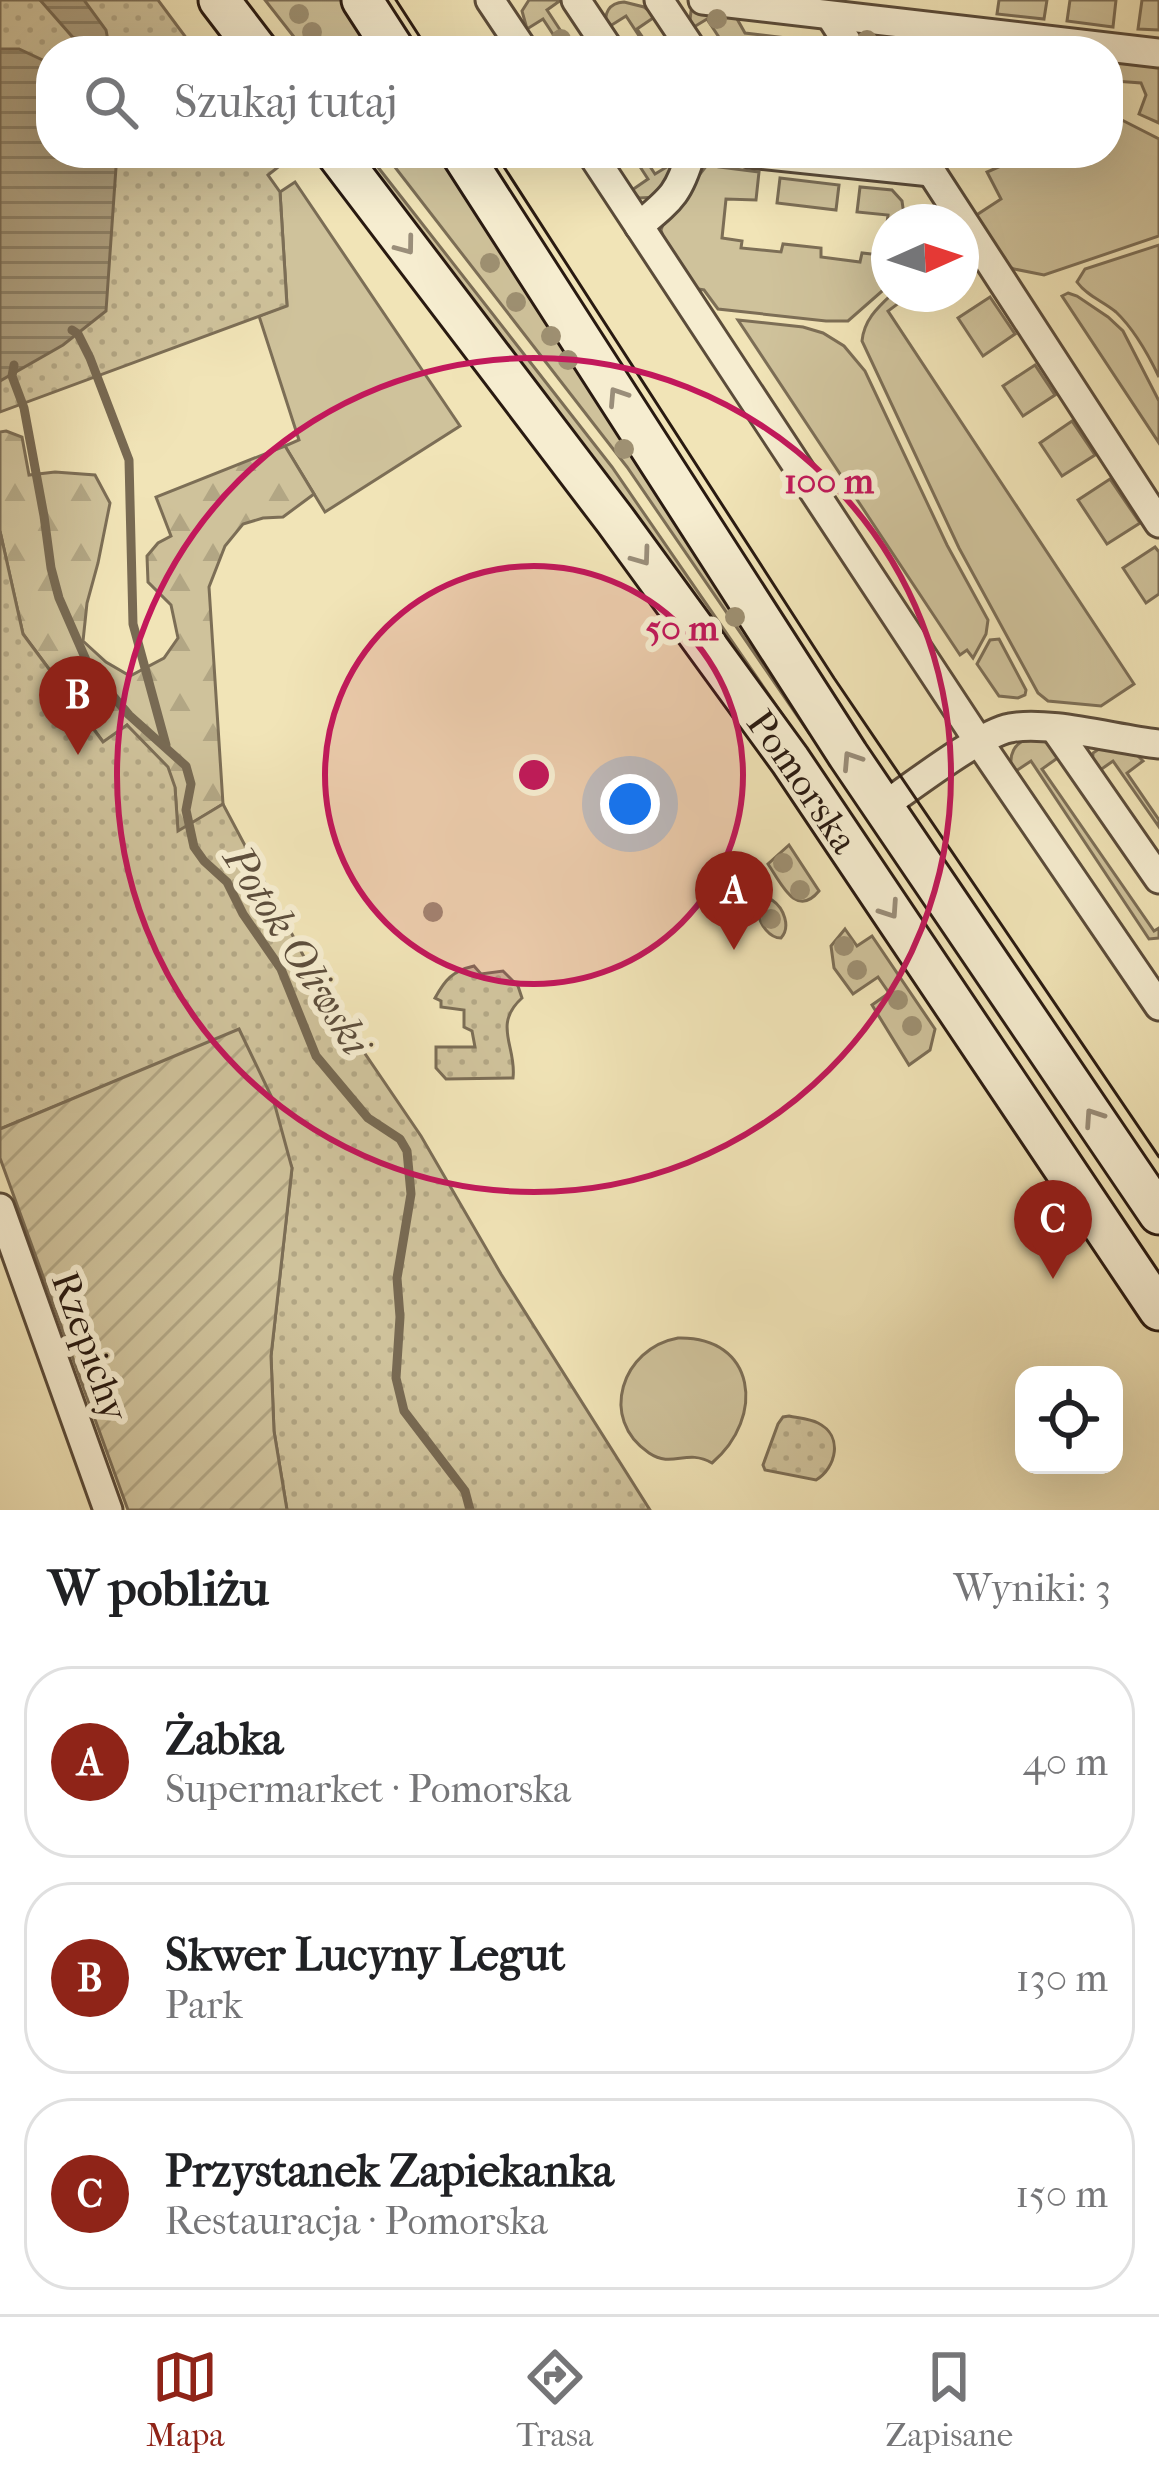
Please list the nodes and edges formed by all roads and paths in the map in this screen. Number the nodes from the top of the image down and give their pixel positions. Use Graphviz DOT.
graph roads {
  1 [pos="219,0"];
  2 [pos="362,0"];
  3 [pos="490,0"];
  4 [pos="576,0"];
  5 [pos="659,0"];
  6 [pos="704,0"];
  7 [pos="831,16"];
  8 [pos="247,36"];
  9 [pos="385,36"];
  10 [pos="514,36"];
  11 [pos="600,36"];
  12 [pos="683,36"];
  13 [pos="844,36"];
  14 [pos="1008,36"];
  15 [pos="1123,49"];
  16 [pos="1159,53"];
  17 [pos="347,168"];
  18 [pos="471,168"];
  19 [pos="601,168"];
  20 [pos="686,168"];
  21 [pos="929,168"];
  22 [pos="639,226"];
  23 [pos="1159,523"];
  24 [pos="1055,729"];
  25 [pos="979,742"];
  26 [pos="1155,749"];
  27 [pos="882,807"];
  28 [pos="1159,879"];
  29 [pos="1157,997"];
  30 [pos="1020,1010"];
  31 [pos="977,1038"];
  32 [pos="0,1208"];
  33 [pos="1159,1214"];
  34 [pos="1159,1310"];
  35 [pos="109,1510"];
  1 -- 8 [label="main road"];
  2 -- 9 [label="main road"];
  3 -- 10 [label="street"];
  4 -- 11 [label="street"];
  5 -- 12 [label="street"];
  6 -- 7 [label="street"];
  7 -- 13 [label="street"];
  7 -- 14 [label="street"];
  15 -- 16 [label="street"];
  17 -- 31 [label="main road, Pomorska, one-way"];
  27 -- 18 [label="main road, Pomorska, one-way"];
  19 -- 22 [label="street"];
  20 -- 22 [label="street"];
  21 -- 23 [label="street"];
  22 -- 25 [label="street"];
  24 -- 25 [label="street"];
  24 -- 26 [label="street"];
  24 -- 28 [label="street"];
  25 -- 27 [label="street"];
  25 -- 29 [label="street"];
  27 -- 30 [label="main road, Pomorska"];
  30 -- 31 [label="main road"];
  33 -- 30 [label="main road, Pomorska, one-way"];
  31 -- 34 [label="main road, Pomorska"];
  32 -- 35 [label="street, Rzepichy"];
}
